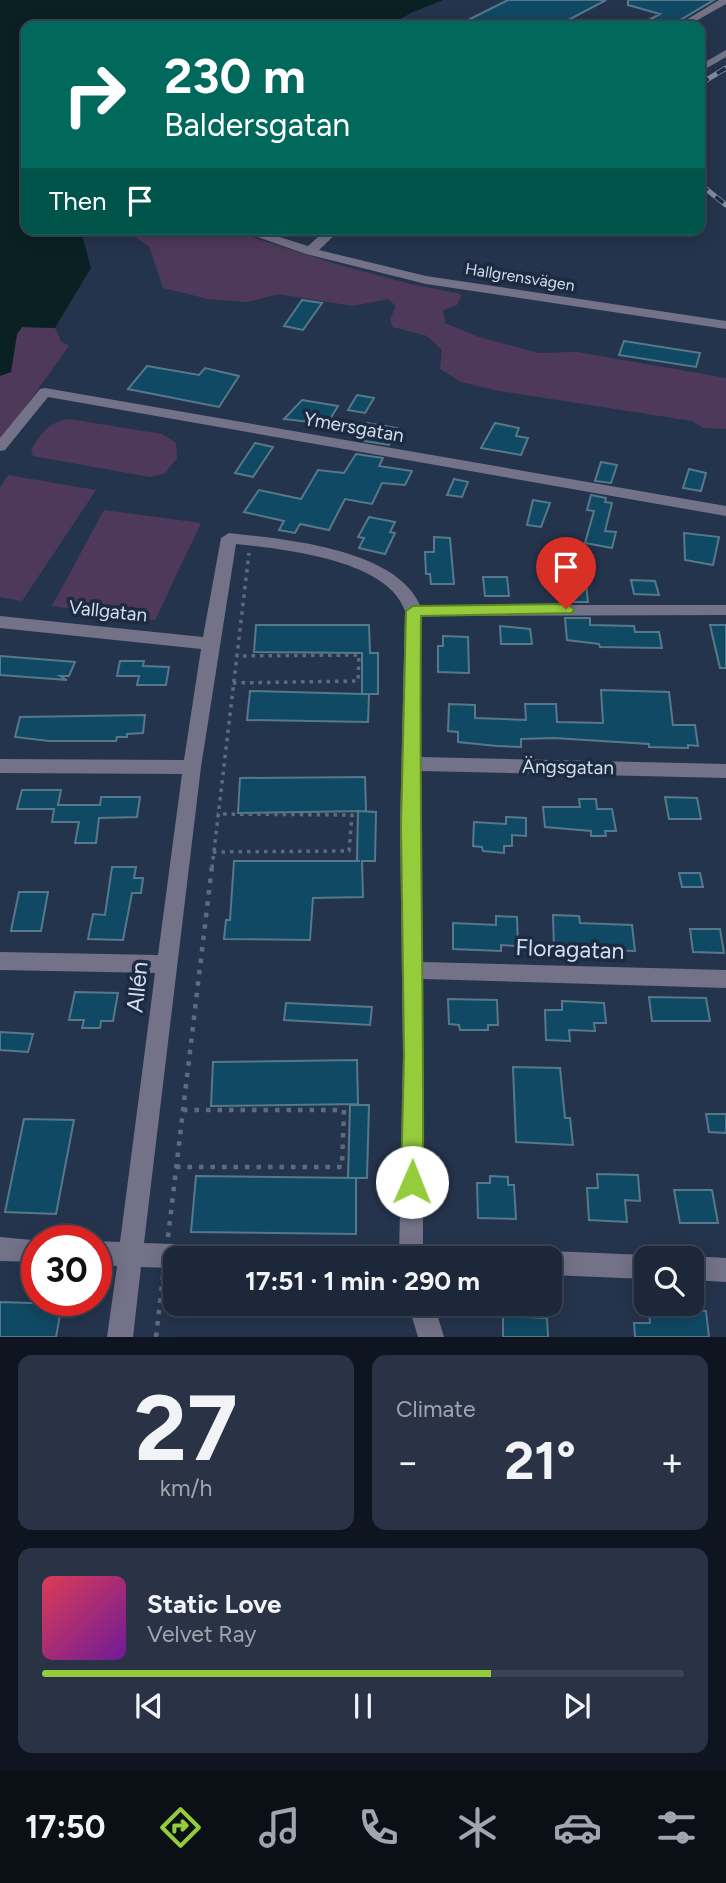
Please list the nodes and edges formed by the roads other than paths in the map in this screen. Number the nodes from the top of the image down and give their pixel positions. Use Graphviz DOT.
graph roads {
  1 [pos="726,0"];
  2 [pos="690,21"];
  3 [pos="726,53"];
  4 [pos="705,66"];
  5 [pos="260,235"];
  6 [pos="328,235"];
  7 [pos="310,251"];
  8 [pos="726,325"];
  9 [pos="0,447"];
  10 [pos="726,511"];
  11 [pos="726,610"];
  12 [pos="413,611"];
  13 [pos="0,622"];
  14 [pos="211,644"];
  15 [pos="411,764"];
  16 [pos="0,766"];
  17 [pos="192,767"];
  18 [pos="726,771"];
  19 [pos="0,961"];
  20 [pos="165,964"];
  21 [pos="412,970"];
  22 [pos="726,979"];
  23 [pos="411,1246"];
  24 [pos="0,1249"];
  25 [pos="21,1250"];
  26 [pos="112,1254"];
  27 [pos="131,1255"];
  28 [pos="163,1256"];
  29 [pos="562,1263"];
  30 [pos="634,1266"];
  31 [pos="704,1269"];
  32 [pos="726,1270"];
  33 [pos="425,1316"];
  34 [pos="120,1337"];
  35 [pos="431,1337"];
  1 -- 2 [label="street"];
  3 -- 4 [label="street"];
  5 -- 7 [label="street, Hallgrensvägen"];
  6 -- 7 [label="street"];
  7 -- 8 [label="street, Hallgrensvägen"];
  9 -- 10 [label="street, Ymersgatan"];
  11 -- 12 [label="street"];
  12 -- 14 [label="street, Allén"];
  12 -- 15 [label="street"];
  13 -- 14 [label="street, Vallgatan"];
  14 -- 17 [label="street, Allén"];
  15 -- 18 [label="street, Ängsgatan"];
  15 -- 21 [label="street"];
  16 -- 17 [label="street"];
  17 -- 20 [label="street, Allén"];
  19 -- 20 [label="street"];
  20 -- 27 [label="street, Allén"];
  21 -- 22 [label="street, Floragatan"];
  21 -- 23 [label="street"];
  24 -- 25 [label="street"];
  26 -- 27 [label="street"];
  27 -- 28 [label="street"];
  27 -- 34 [label="street, Allén"];
  29 -- 30 [label="street"];
  31 -- 32 [label="street"];
  33 -- 35 [label="street"];
}
